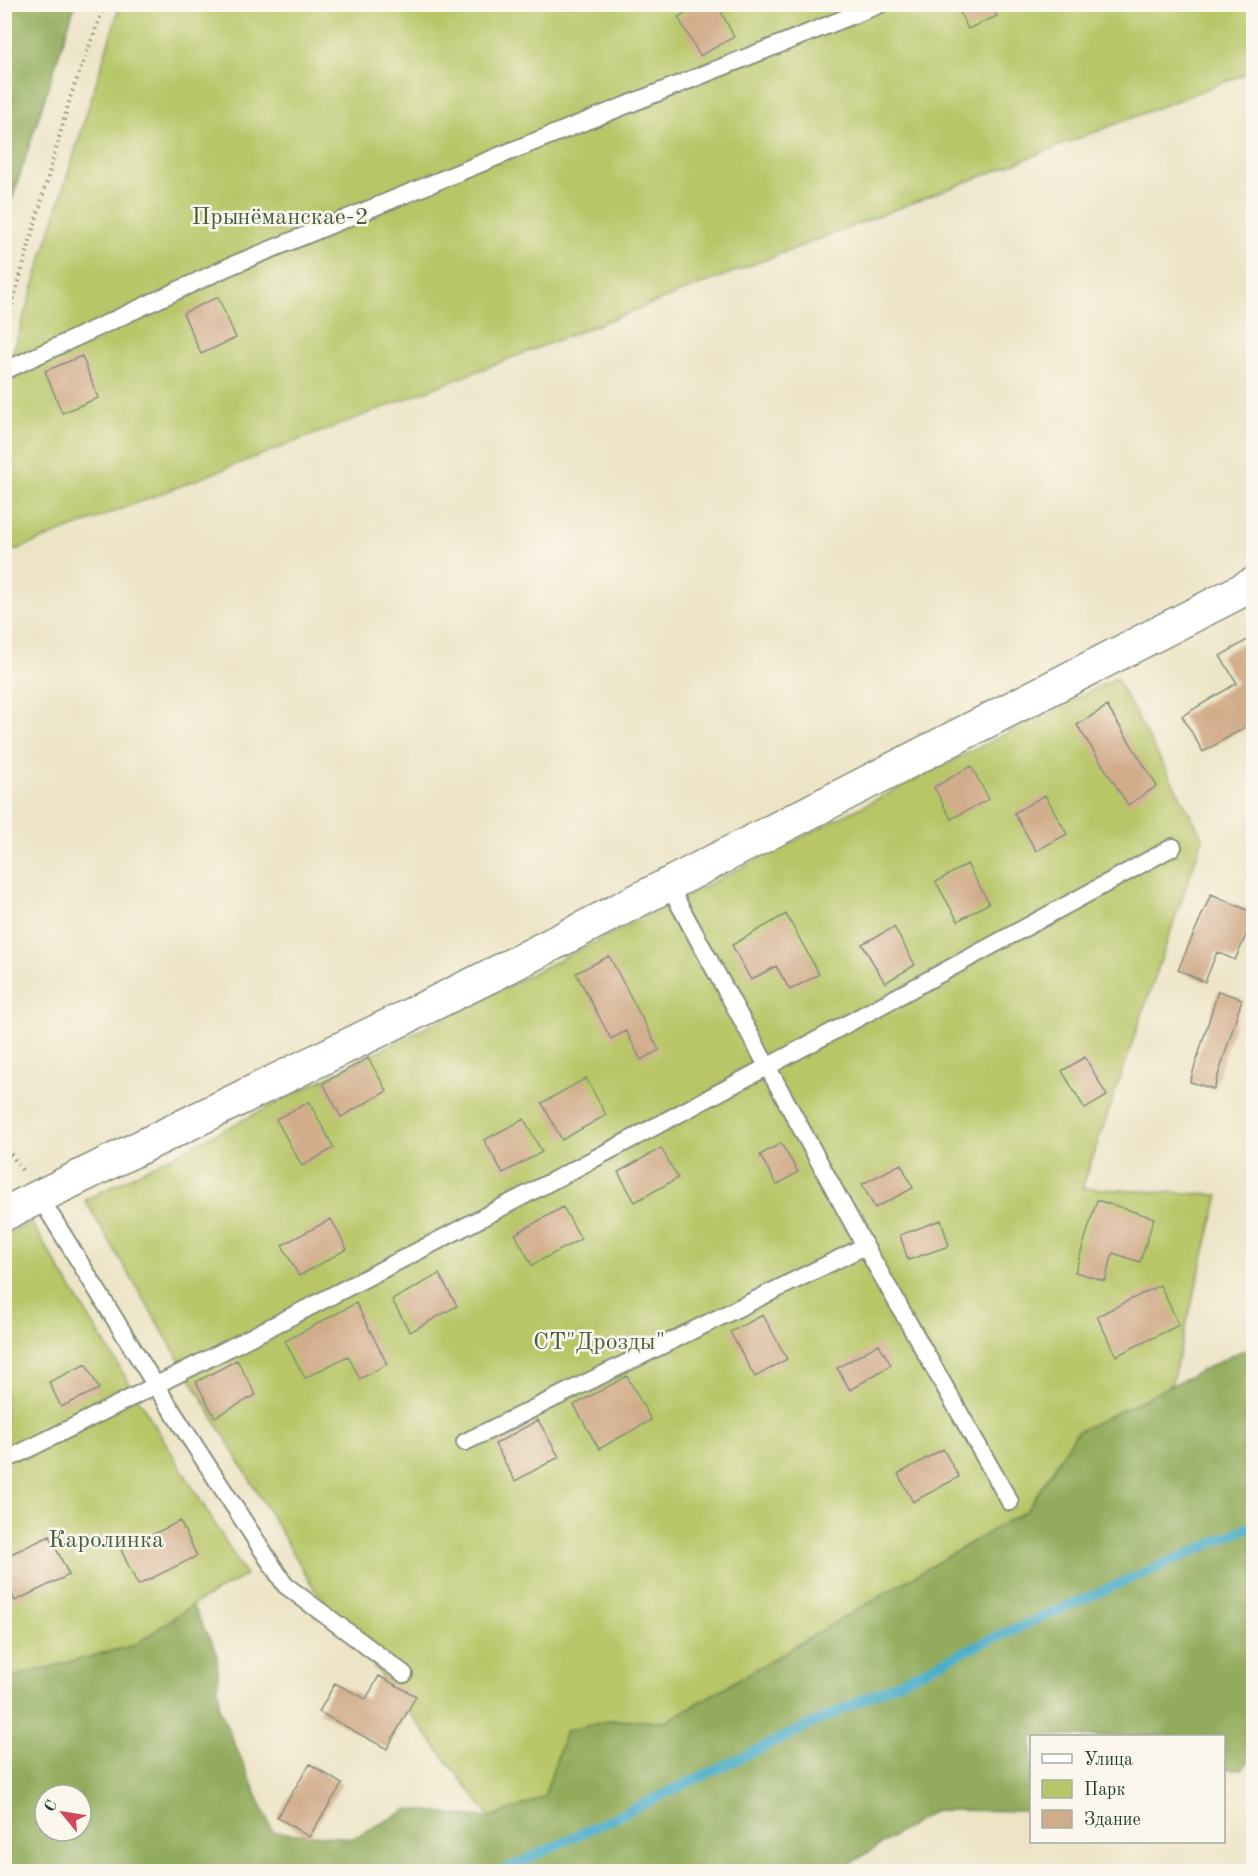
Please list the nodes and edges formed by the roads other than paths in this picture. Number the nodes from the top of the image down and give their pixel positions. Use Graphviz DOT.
graph roads {
  1 [pos="881,4"];
  2 [pos="4,371"];
  3 [pos="1254,584"];
  4 [pos="1173,847"];
  5 [pos="668,884"];
  6 [pos="769,1067"];
  7 [pos="39,1196"];
  8 [pos="4,1214"];
  9 [pos="865,1246"];
  10 [pos="156,1386"];
  11 [pos="465,1442"];
  12 [pos="4,1461"];
  13 [pos="1010,1502"];
  14 [pos="404,1674"];
  1 -- 2 [label="lane"];
  3 -- 5 [label="street"];
  4 -- 6 [label="lane"];
  5 -- 6 [label="lane"];
  5 -- 7 [label="street"];
  6 -- 9 [label="lane"];
  6 -- 10 [label="lane"];
  7 -- 8 [label="street"];
  7 -- 10 [label="lane"];
  9 -- 11 [label="lane"];
  9 -- 13 [label="lane"];
  10 -- 12 [label="lane"];
  10 -- 14 [label="lane"];
}
